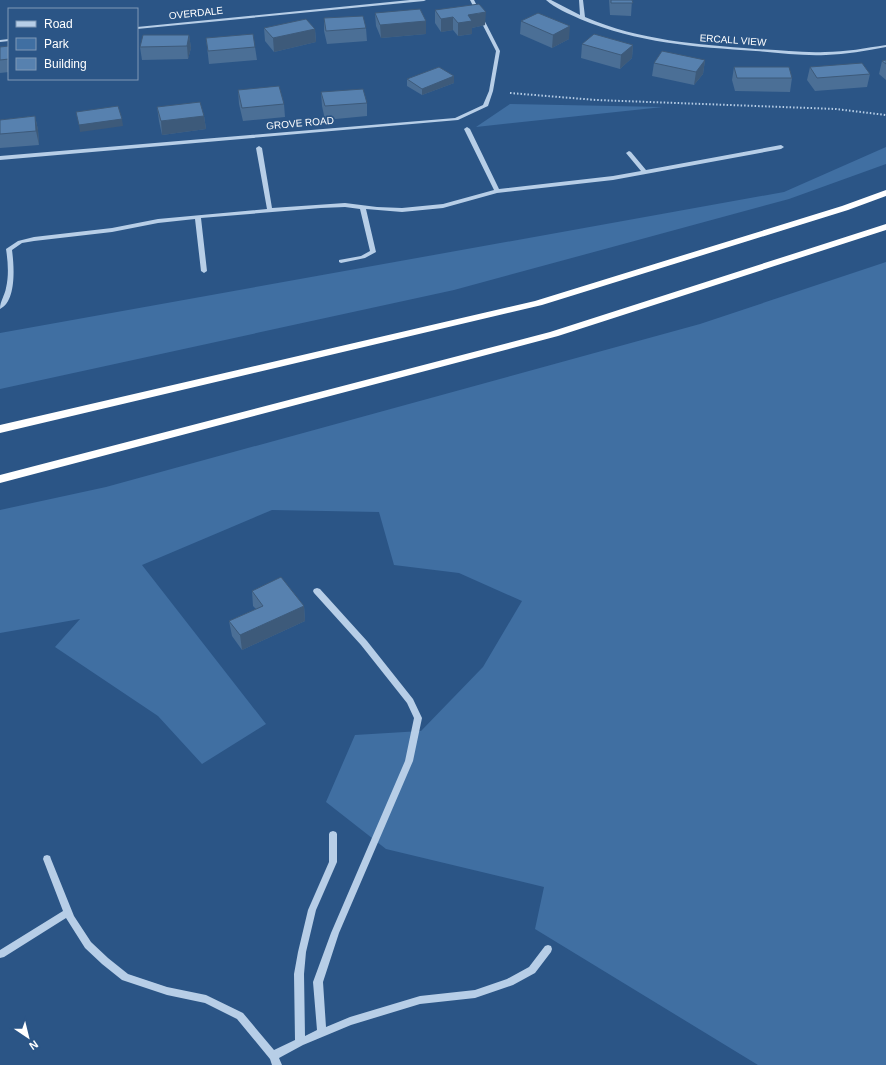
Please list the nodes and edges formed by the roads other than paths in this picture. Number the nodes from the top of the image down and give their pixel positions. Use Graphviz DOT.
graph roads {
  1 [pos="424,0"];
  2 [pos="472,0"];
  3 [pos="548,0"];
  4 [pos="581,0"];
  5 [pos="583,18"];
  6 [pos="138,28"];
  7 [pos="886,46"];
  8 [pos="468,129"];
  9 [pos="781,147"];
  10 [pos="259,148"];
  11 [pos="629,154"];
  12 [pos="0,158"];
  13 [pos="644,172"];
  14 [pos="497,190"];
  15 [pos="886,193"];
  16 [pos="363,208"];
  17 [pos="270,211"];
  18 [pos="198,217"];
  19 [pos="886,227"];
  20 [pos="341,261"];
  21 [pos="204,271"];
  22 [pos="0,307"];
  23 [pos="0,429"];
  24 [pos="0,479"];
  25 [pos="317,591"];
  26 [pos="333,834"];
  27 [pos="47,859"];
  28 [pos="68,912"];
  29 [pos="548,949"];
  30 [pos="1,954"];
  31 [pos="322,1033"];
  32 [pos="300,1042"];
  33 [pos="274,1056"];
  34 [pos="277,1065"];
  1 -- 6 [label="street, OVERDALE"];
  2 -- 12 [label="street, GROVE ROAD"];
  3 -- 5 [label="street, ERCALL VIEW"];
  4 -- 5 [label="street"];
  5 -- 7 [label="street, ERCALL VIEW"];
  8 -- 14 [label="street"];
  9 -- 13 [label="street"];
  10 -- 17 [label="street"];
  11 -- 13 [label="street"];
  13 -- 14 [label="street"];
  14 -- 16 [label="street"];
  15 -- 23 [label="highway"];
  16 -- 17 [label="street"];
  16 -- 20 [label="street"];
  17 -- 18 [label="street"];
  18 -- 21 [label="street"];
  18 -- 22 [label="street"];
  19 -- 24 [label="highway"];
  25 -- 31 [label="street"];
  26 -- 32 [label="street"];
  27 -- 28 [label="street"];
  28 -- 30 [label="street"];
  28 -- 33 [label="street"];
  29 -- 31 [label="street"];
  31 -- 32 [label="street"];
  32 -- 33 [label="street"];
  33 -- 34 [label="street"];
}
